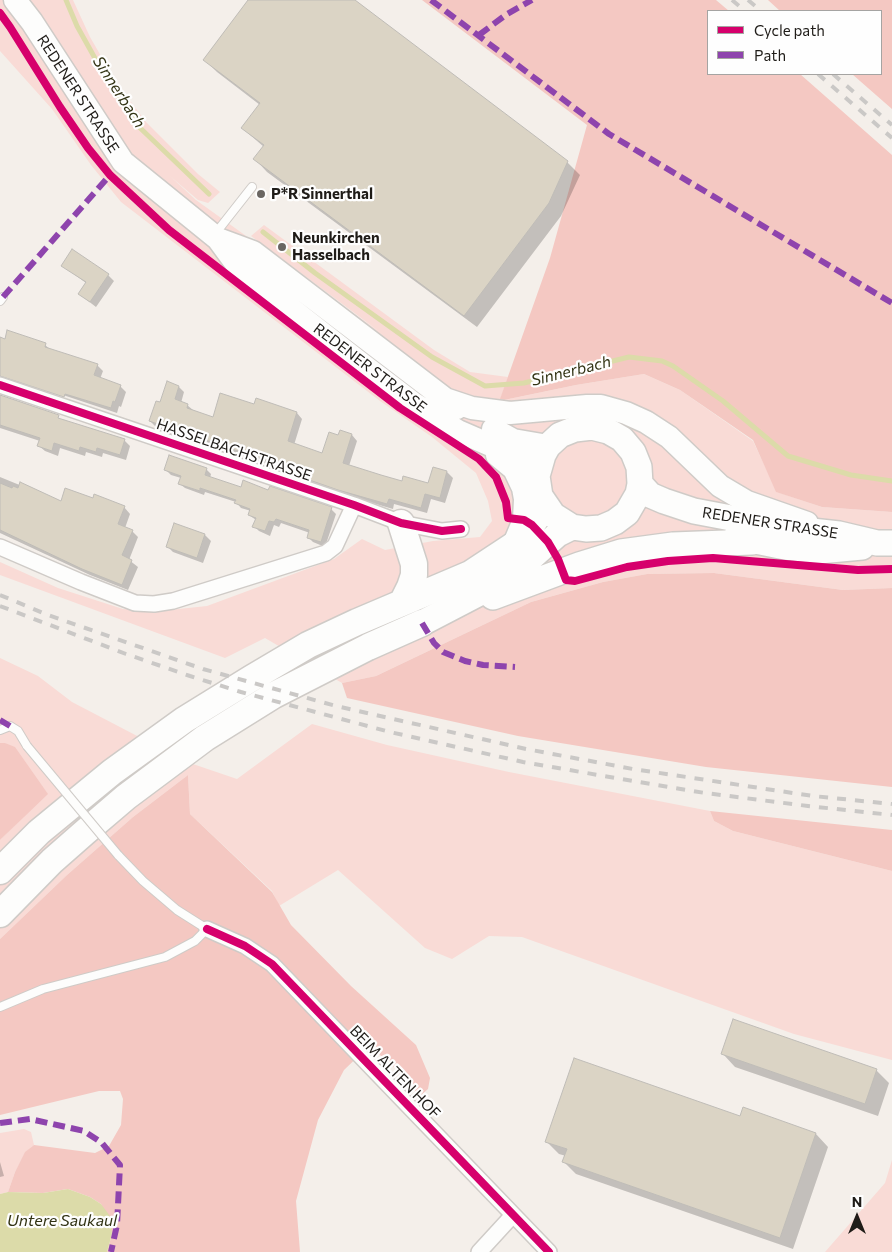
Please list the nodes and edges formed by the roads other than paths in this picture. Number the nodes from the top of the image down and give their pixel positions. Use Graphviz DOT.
graph roads {
  1 [pos="15,0"];
  2 [pos="252,187"];
  3 [pos="216,238"];
  4 [pos="0,385"];
  5 [pos="445,399"];
  6 [pos="458,431"];
  7 [pos="548,446"];
  8 [pos="640,484"];
  9 [pos="539,486"];
  10 [pos="354,505"];
  11 [pos="627,513"];
  12 [pos="401,523"];
  13 [pos="572,527"];
  14 [pos="461,530"];
  15 [pos="839,534"];
  16 [pos="752,542"];
  17 [pos="885,543"];
  18 [pos="514,545"];
  19 [pos="0,547"];
  20 [pos="414,564"];
  21 [pos="448,584"];
  22 [pos="402,603"];
  23 [pos="422,623"];
  24 [pos="0,730"];
  25 [pos="0,872"];
  26 [pos="0,914"];
  27 [pos="207,929"];
  28 [pos="0,1006"];
  29 [pos="514,1215"];
  30 [pos="479,1252"];
  31 [pos="549,1252"];
  1 -- 3 [label="main road, REDENER STRASSE"];
  2 -- 3 [label="lane"];
  3 -- 5 [label="main road, REDENER STRASSE"];
  3 -- 6 [label="main road, REDENER STRASSE"];
  4 -- 10 [label="street, HASSELBACHSTRASSE"];
  5 -- 7 [label="main road, REDENER STRASSE"];
  5 -- 15 [label="main road"];
  6 -- 9 [label="main road, REDENER STRASSE"];
  6 -- 18 [label="main road"];
  7 -- 8 [label="main road"];
  7 -- 9 [label="main road"];
  8 -- 11 [label="main road"];
  8 -- 15 [label="main road, REDENER STRASSE"];
  9 -- 13 [label="main road"];
  9 -- 18 [label="main road"];
  10 -- 12 [label="street, HASSELBACHSTRASSE"];
  10 -- 19 [label="street"];
  11 -- 13 [label="main road"];
  11 -- 16 [label="main road, REDENER STRASSE"];
  12 -- 14 [label="street, HASSELBACHSTRASSE"];
  12 -- 20 [label="highway"];
  13 -- 23 [label="main road"];
  15 -- 17 [label="main road, REDENER STRASSE"];
  16 -- 17 [label="main road, REDENER STRASSE"];
  16 -- 23 [label="main road"];
  18 -- 21 [label="highway"];
  20 -- 21 [label="highway"];
  20 -- 22 [label="highway"];
  21 -- 22 [label="highway"];
  22 -- 25 [label="highway"];
  23 -- 26 [label="highway"];
  24 -- 27 [label="lane, BEIM ALTEN HOF, bridge"];
  27 -- 28 [label="lane"];
  27 -- 29 [label="street, BEIM ALTEN HOF"];
  29 -- 30 [label="street"];
  29 -- 31 [label="street, BEIM ALTEN HOF"];
}
